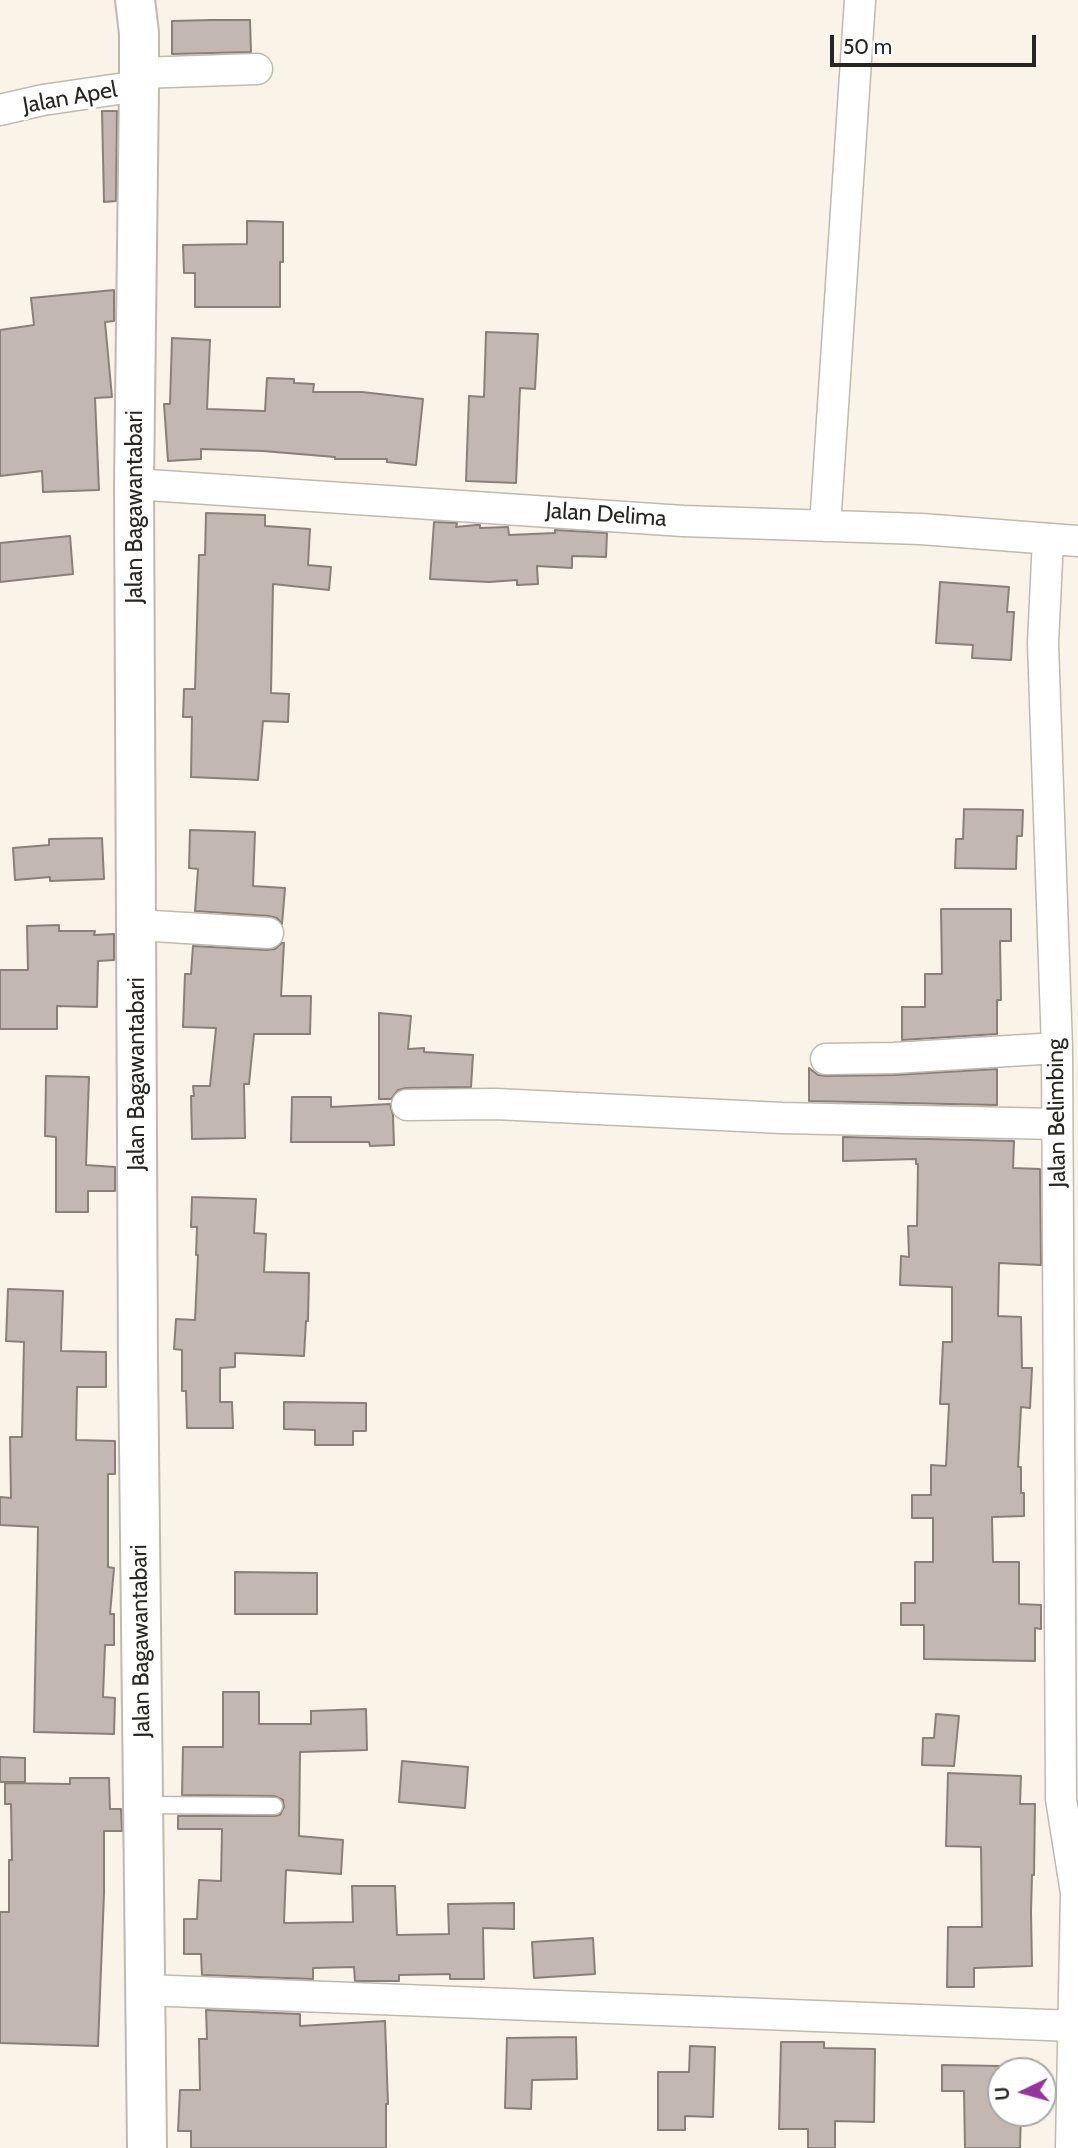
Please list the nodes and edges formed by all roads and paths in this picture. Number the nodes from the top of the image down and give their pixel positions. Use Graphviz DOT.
graph roads {
  1 [pos="135,0"];
  2 [pos="860,0"];
  3 [pos="257,69"];
  4 [pos="139,79"];
  5 [pos="0,110"];
  6 [pos="134,484"];
  7 [pos="825,526"];
  8 [pos="1048,539"];
  9 [pos="1078,541"];
  10 [pos="137,925"];
  11 [pos="268,933"];
  12 [pos="1057,1048"];
  13 [pos="826,1059"];
  14 [pos="407,1105"];
  15 [pos="1058,1124"];
  16 [pos="143,1805"];
  17 [pos="274,1806"];
  18 [pos="1077,1921"];
  19 [pos="145,1990"];
  20 [pos="1073,2026"];
  21 [pos="147,2148"];
  22 [pos="1070,2148"];
  1 -- 4 [label="street, Jalan Bagawantabari"];
  2 -- 7 [label="street"];
  3 -- 4 [label="street, Jalan Apel"];
  4 -- 5 [label="street, Jalan Apel"];
  4 -- 6 [label="street, Jalan Bagawantabari"];
  6 -- 7 [label="street, Jalan Delima"];
  6 -- 10 [label="street, Jalan Bagawantabari"];
  7 -- 8 [label="street, Jalan Delima"];
  8 -- 9 [label="street, Jalan Delima"];
  8 -- 12 [label="street, Jalan Belimbing"];
  10 -- 11 [label="street"];
  10 -- 16 [label="street, Jalan Bagawantabari"];
  12 -- 13 [label="street"];
  12 -- 15 [label="street, Jalan Belimbing"];
  14 -- 15 [label="street"];
  15 -- 18 [label="street, Jalan Belimbing"];
  16 -- 17 [label="lane"];
  16 -- 19 [label="street, Jalan Bagawantabari"];
  18 -- 20 [label="street, Jalan Belimbing"];
  19 -- 20 [label="street"];
  19 -- 21 [label="street, Jalan Bagawantabari"];
  20 -- 22 [label="street, Jalan Belimbing"];
}
